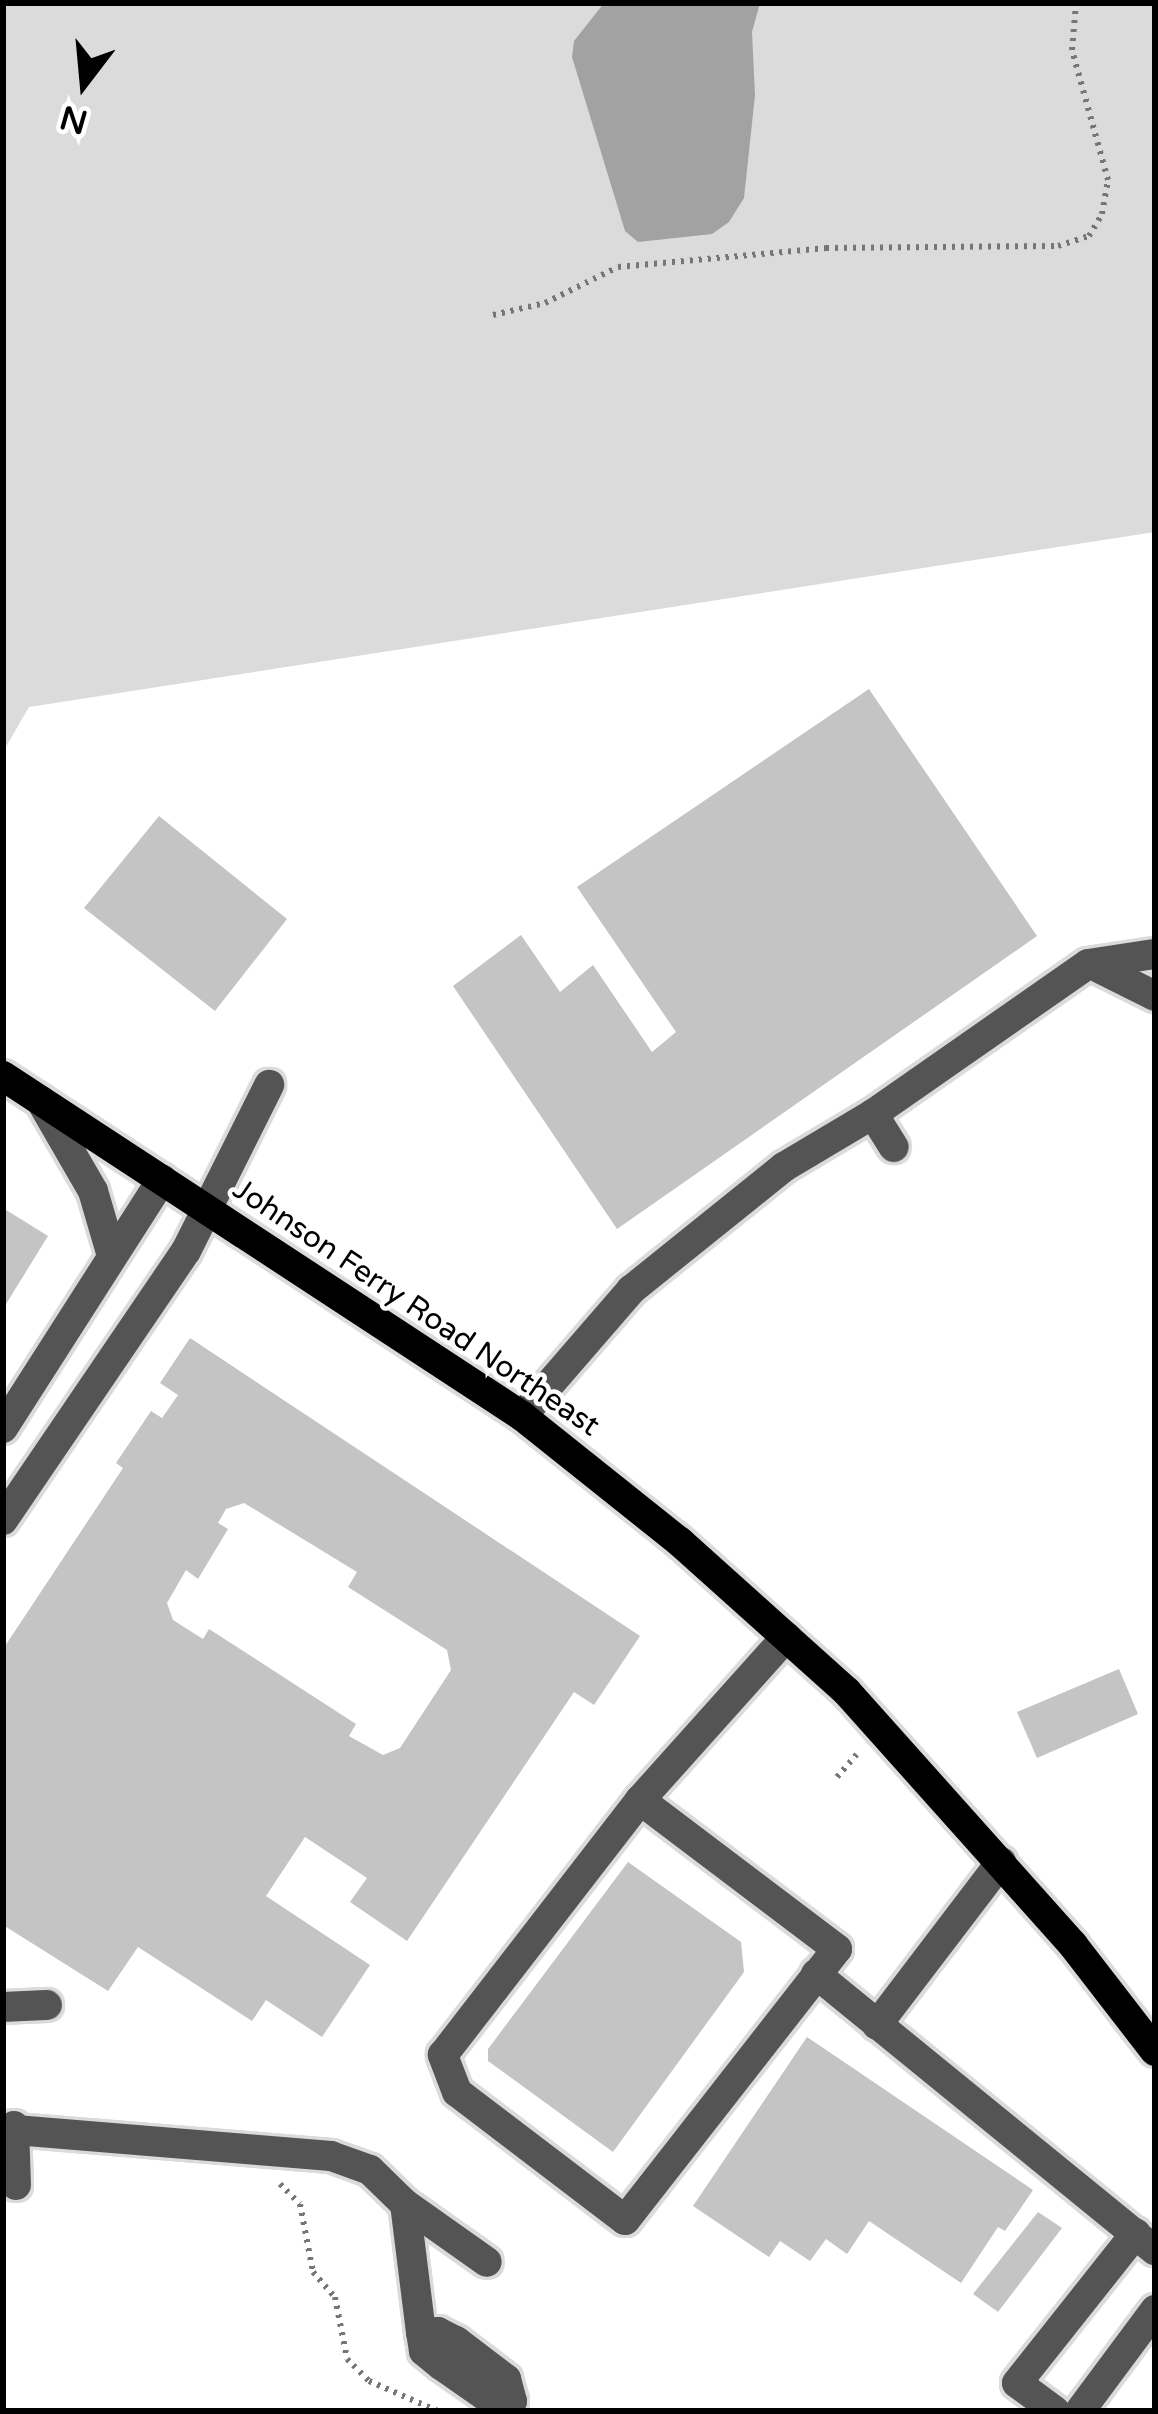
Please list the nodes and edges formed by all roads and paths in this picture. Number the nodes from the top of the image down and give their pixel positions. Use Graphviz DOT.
graph roads {
  1 [pos="1076,3"];
  2 [pos="493,316"];
  3 [pos="1155,954"];
  4 [pos="1088,964"];
  5 [pos="1155,996"];
  6 [pos="3,1076"];
  7 [pos="269,1085"];
  8 [pos="41,1101"];
  9 [pos="873,1114"];
  10 [pos="894,1147"];
  11 [pos="162,1179"];
  12 [pos="210,1210"];
  13 [pos="112,1256"];
  14 [pos="522,1416"];
  15 [pos="3,1428"];
  16 [pos="3,1520"];
  17 [pos="786,1636"];
  18 [pos="857,1754"];
  19 [pos="837,1777"];
  20 [pos="640,1800"];
  21 [pos="1001,1862"];
  22 [pos="816,1974"];
  23 [pos="47,2005"];
  24 [pos="3,2007"];
  25 [pos="877,2025"];
  26 [pos="1155,2051"];
  27 [pos="8,2128"];
  28 [pos="275,2178"];
  29 [pos="16,2186"];
  30 [pos="405,2204"];
  31 [pos="1145,2242"];
  32 [pos="487,2262"];
  33 [pos="1152,2320"];
  34 [pos="520,2406"];
  35 [pos="438,2411"];
  36 [pos="1055,2411"];
  37 [pos="1079,2411"];
  1 -- 2 [label="path"];
  3 -- 4 [label="street"];
  4 -- 5 [label="street"];
  4 -- 9 [label="street"];
  6 -- 8 [label="main road, Johnson Ferry Road Northeast"];
  7 -- 12 [label="street"];
  8 -- 11 [label="main road, Johnson Ferry Road Northeast"];
  8 -- 13 [label="street"];
  9 -- 10 [label="street"];
  9 -- 14 [label="street"];
  11 -- 12 [label="main road, Johnson Ferry Road Northeast"];
  11 -- 13 [label="street"];
  12 -- 14 [label="main road, Johnson Ferry Road Northeast"];
  12 -- 16 [label="street"];
  13 -- 15 [label="street"];
  14 -- 17 [label="main road, Johnson Ferry Road Northeast"];
  17 -- 20 [label="street"];
  17 -- 21 [label="main road, Johnson Ferry Road Northeast"];
  18 -- 19 [label="path"];
  20 -- 22 [label="street"];
  20 -- 22 [label="street"];
  21 -- 25 [label="street"];
  21 -- 26 [label="main road, Johnson Ferry Road Northeast"];
  22 -- 25 [label="street"];
  23 -- 24 [label="street"];
  25 -- 31 [label="street"];
  27 -- 29 [label="street"];
  27 -- 30 [label="street"];
  28 -- 35 [label="path"];
  30 -- 32 [label="street"];
  30 -- 34 [label="street"];
  31 -- 36 [label="street"];
  33 -- 37 [label="street"];
}
